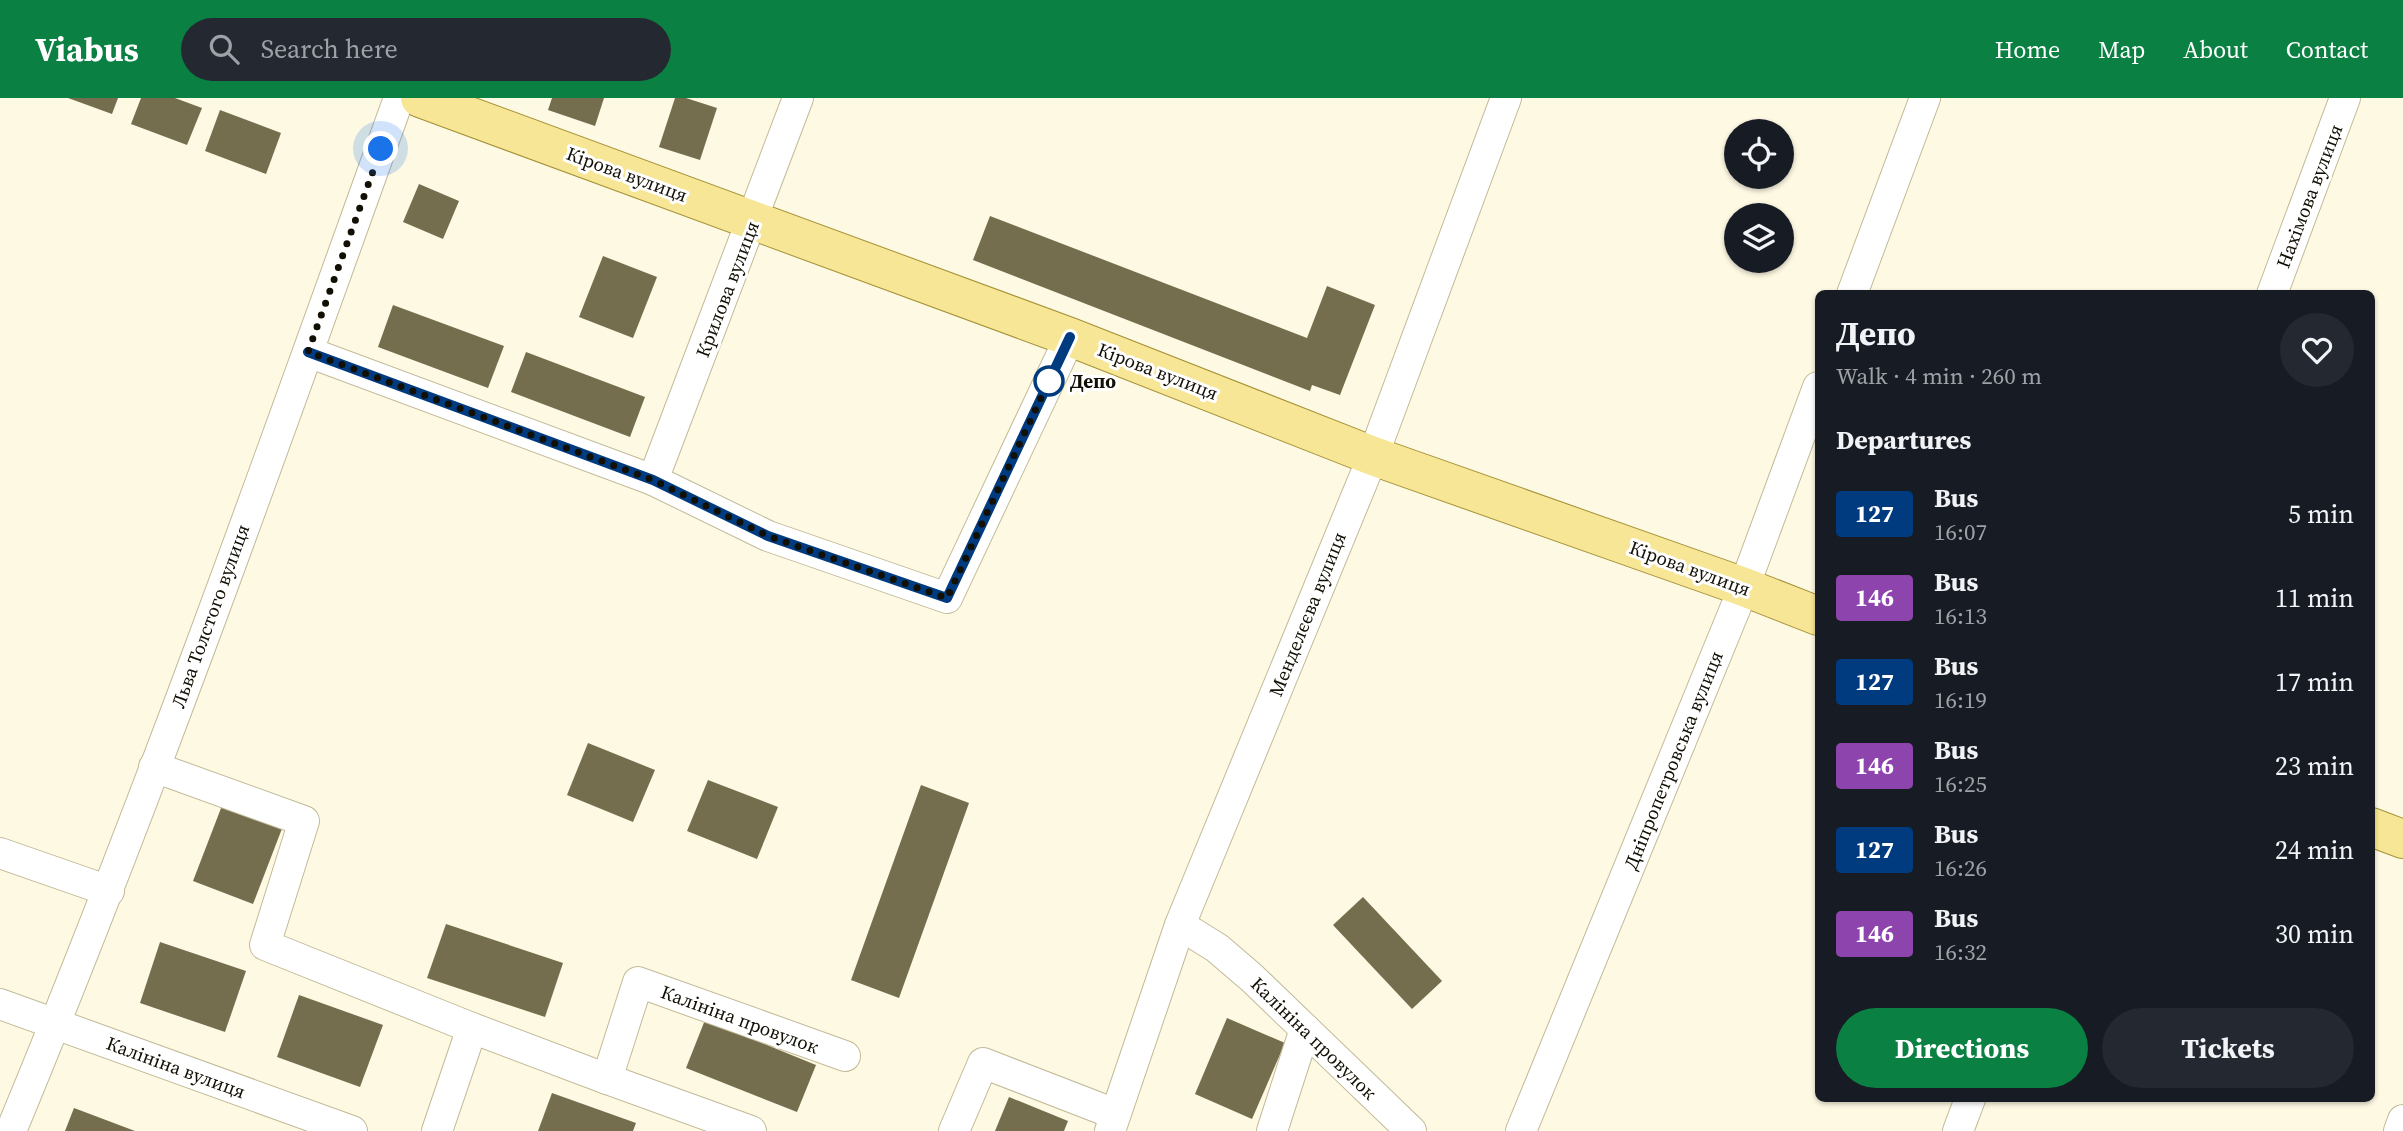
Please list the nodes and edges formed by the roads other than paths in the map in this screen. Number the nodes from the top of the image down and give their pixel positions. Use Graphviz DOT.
graph roads {
  1 [pos="399,98"];
  2 [pos="420,98"];
  3 [pos="798,98"];
  4 [pos="1506,98"];
  5 [pos="1925,98"];
  6 [pos="2345,98"];
  7 [pos="753,220"];
  8 [pos="1853,290"];
  9 [pos="2273,290"];
  10 [pos="1070,337"];
  11 [pos="308,352"];
  12 [pos="1815,395"];
  13 [pos="1373,456"];
  14 [pos="653,480"];
  15 [pos="1744,587"];
  16 [pos="1815,615"];
  17 [pos="154,767"];
  18 [pos="2375,829"];
  19 [pos="2403,839"];
  20 [pos="0,853"];
  21 [pos="109,891"];
  22 [pos="1180,925"];
  23 [pos="0,1004"];
  24 [pos="55,1024"];
  25 [pos="472,1028"];
  26 [pos="1305,1029"];
  27 [pos="845,1056"];
  28 [pos="607,1079"];
  29 [pos="1969,1102"];
  30 [pos="2403,1119"];
  31 [pos="1113,1123"];
  32 [pos="733,1128"];
  33 [pos="11,1131"];
  34 [pos="352,1131"];
  35 [pos="437,1131"];
  36 [pos="954,1131"];
  37 [pos="1272,1131"];
  38 [pos="1410,1131"];
  39 [pos="1521,1131"];
  40 [pos="1958,1131"];
  41 [pos="2399,1131"];
  1 -- 11 [label="street, Льва Толстого вулиця"];
  2 -- 7 [label="main road, Кірова вулиця"];
  3 -- 7 [label="street, Крилова вулиця"];
  4 -- 13 [label="street, Менделєєва вулиця"];
  5 -- 8 [label="street"];
  6 -- 9 [label="street, Нахімова вулиця"];
  7 -- 10 [label="main road, Кірова вулиця"];
  7 -- 14 [label="street, Крилова вулиця"];
  10 -- 13 [label="main road, Кірова вулиця"];
  10 -- 14 [label="street"];
  11 -- 14 [label="street"];
  11 -- 17 [label="street, Льва Толстого вулиця"];
  12 -- 15 [label="street, Дніпропетровська вулиця"];
  13 -- 15 [label="main road, Кірова вулиця"];
  13 -- 22 [label="street, Менделєєва вулиця"];
  15 -- 16 [label="main road, Кірова вулиця"];
  15 -- 39 [label="street, Дніпропетровська вулиця"];
  17 -- 21 [label="street, Льва Толстого вулиця"];
  17 -- 25 [label="street"];
  18 -- 19 [label="main road"];
  20 -- 21 [label="street"];
  21 -- 24 [label="street, Льва Толстого вулиця"];
  22 -- 26 [label="street, Калініна провулок"];
  22 -- 31 [label="street, Менделєєва вулиця"];
  23 -- 24 [label="street, Калініна вулиця"];
  24 -- 33 [label="street, Льва Толстого вулиця"];
  24 -- 34 [label="street, Калініна вулиця"];
  25 -- 28 [label="street"];
  25 -- 35 [label="street"];
  26 -- 37 [label="street"];
  26 -- 38 [label="street, Калініна провулок"];
  27 -- 28 [label="street, Калініна провулок"];
  28 -- 32 [label="street"];
  29 -- 40 [label="street"];
  30 -- 41 [label="street"];
  31 -- 36 [label="street"];
}
